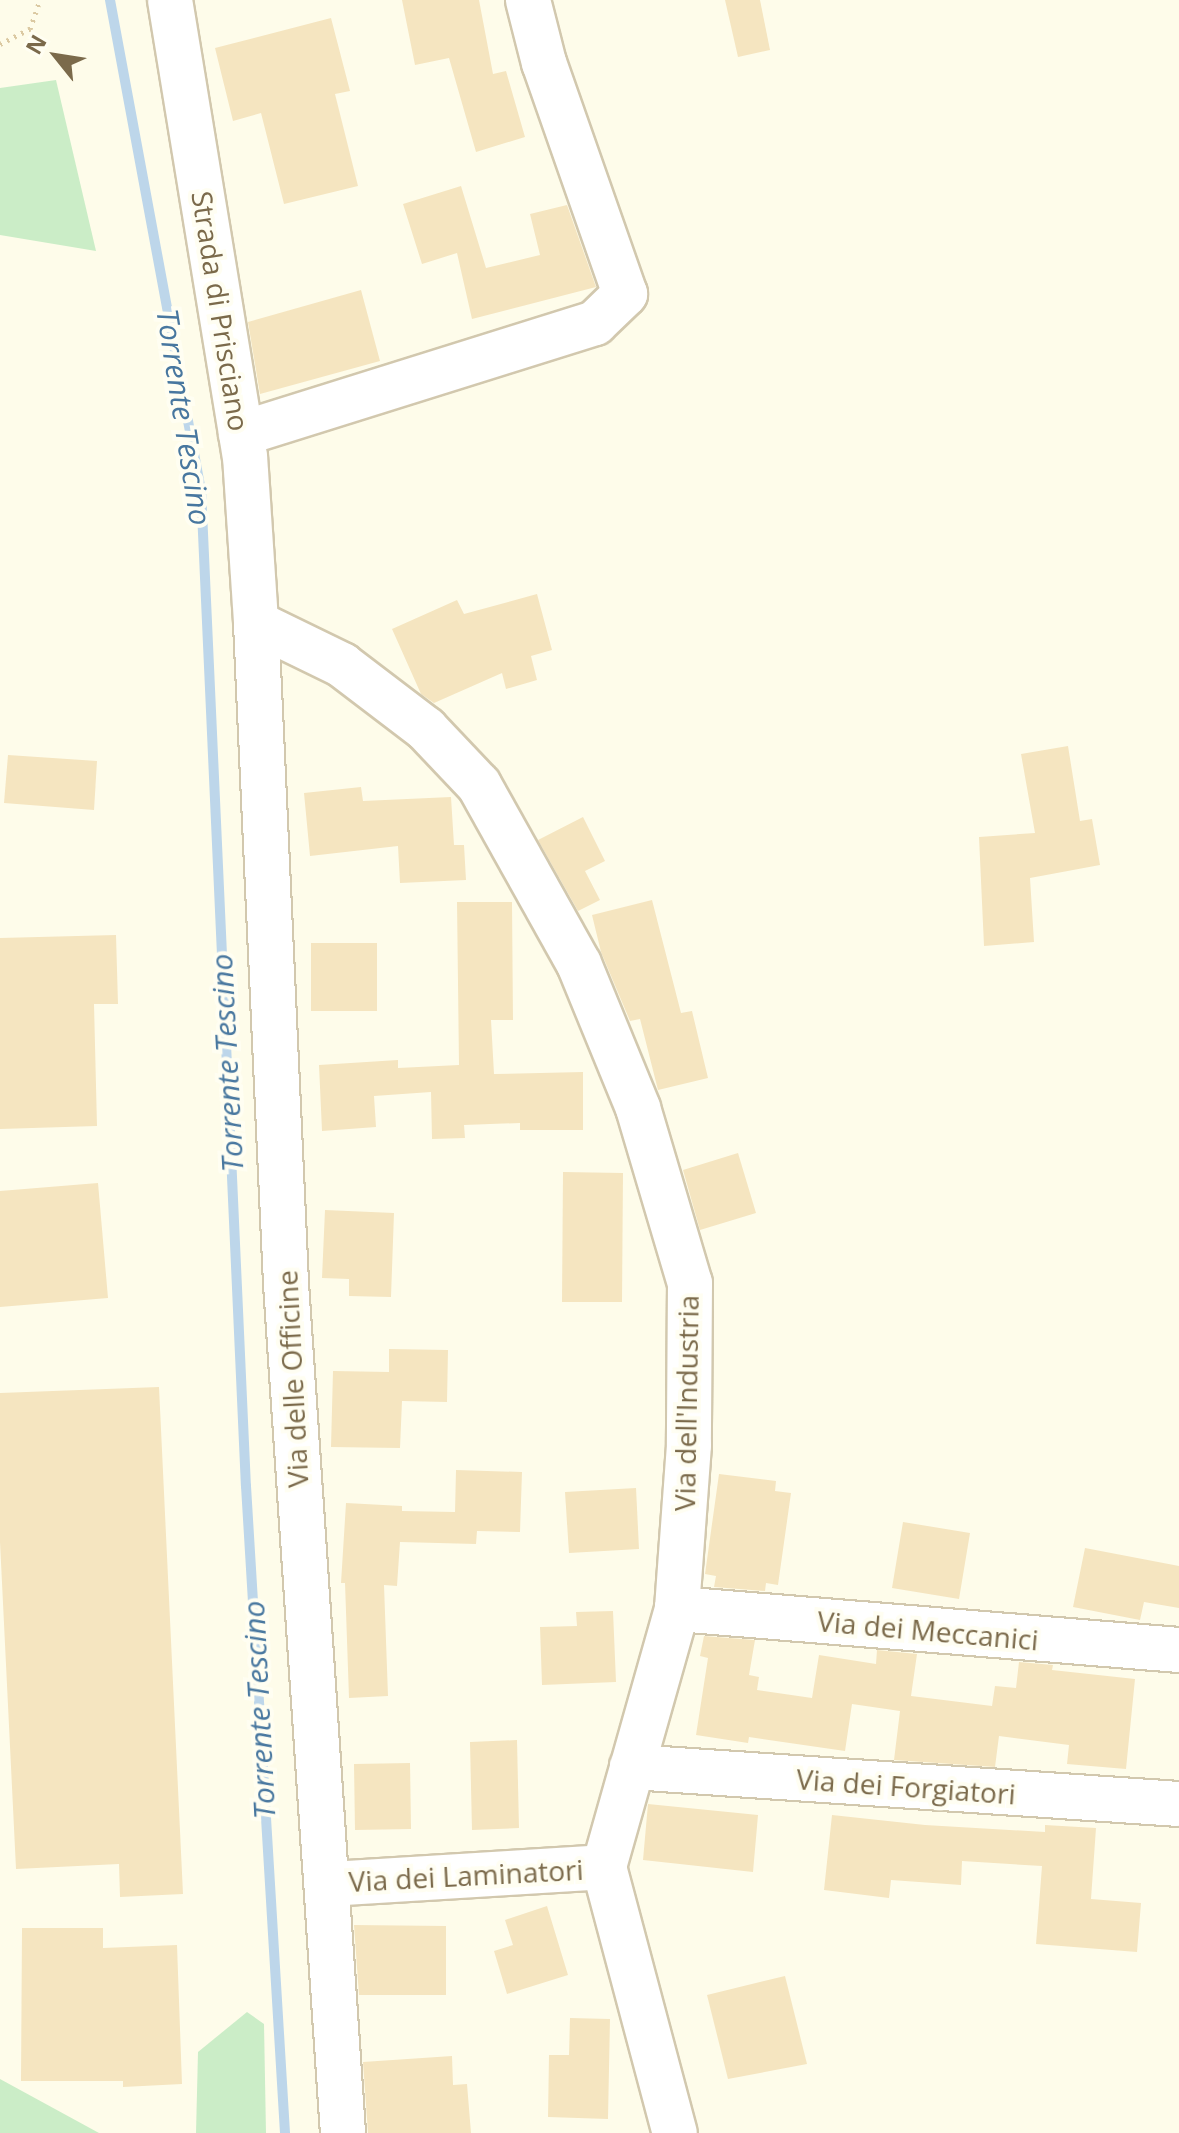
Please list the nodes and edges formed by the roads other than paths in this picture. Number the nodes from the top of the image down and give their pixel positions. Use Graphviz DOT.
graph roads {
  1 [pos="170,0"];
  2 [pos="528,0"];
  3 [pos="241,434"];
  4 [pos="256,623"];
  5 [pos="677,1609"];
  6 [pos="1179,1650"];
  7 [pos="632,1767"];
  8 [pos="1179,1804"];
  9 [pos="604,1867"];
  10 [pos="329,1884"];
  11 [pos="343,2133"];
  12 [pos="675,2133"];
  1 -- 3 [label="street, Strada di Prisciano"];
  2 -- 3 [label="street"];
  3 -- 4 [label="street, Strada di Prisciano"];
  4 -- 5 [label="street, Via dell'Industria"];
  4 -- 10 [label="street, Via delle Officine"];
  5 -- 6 [label="street, Via dei Meccanici"];
  5 -- 7 [label="street, Via dell'Industria"];
  7 -- 8 [label="street, Via dei Forgiatori"];
  7 -- 9 [label="street, Via dell'Industria"];
  9 -- 10 [label="street, Via dei Laminatori"];
  9 -- 12 [label="street"];
  10 -- 11 [label="street, Via delle Officine"];
}
